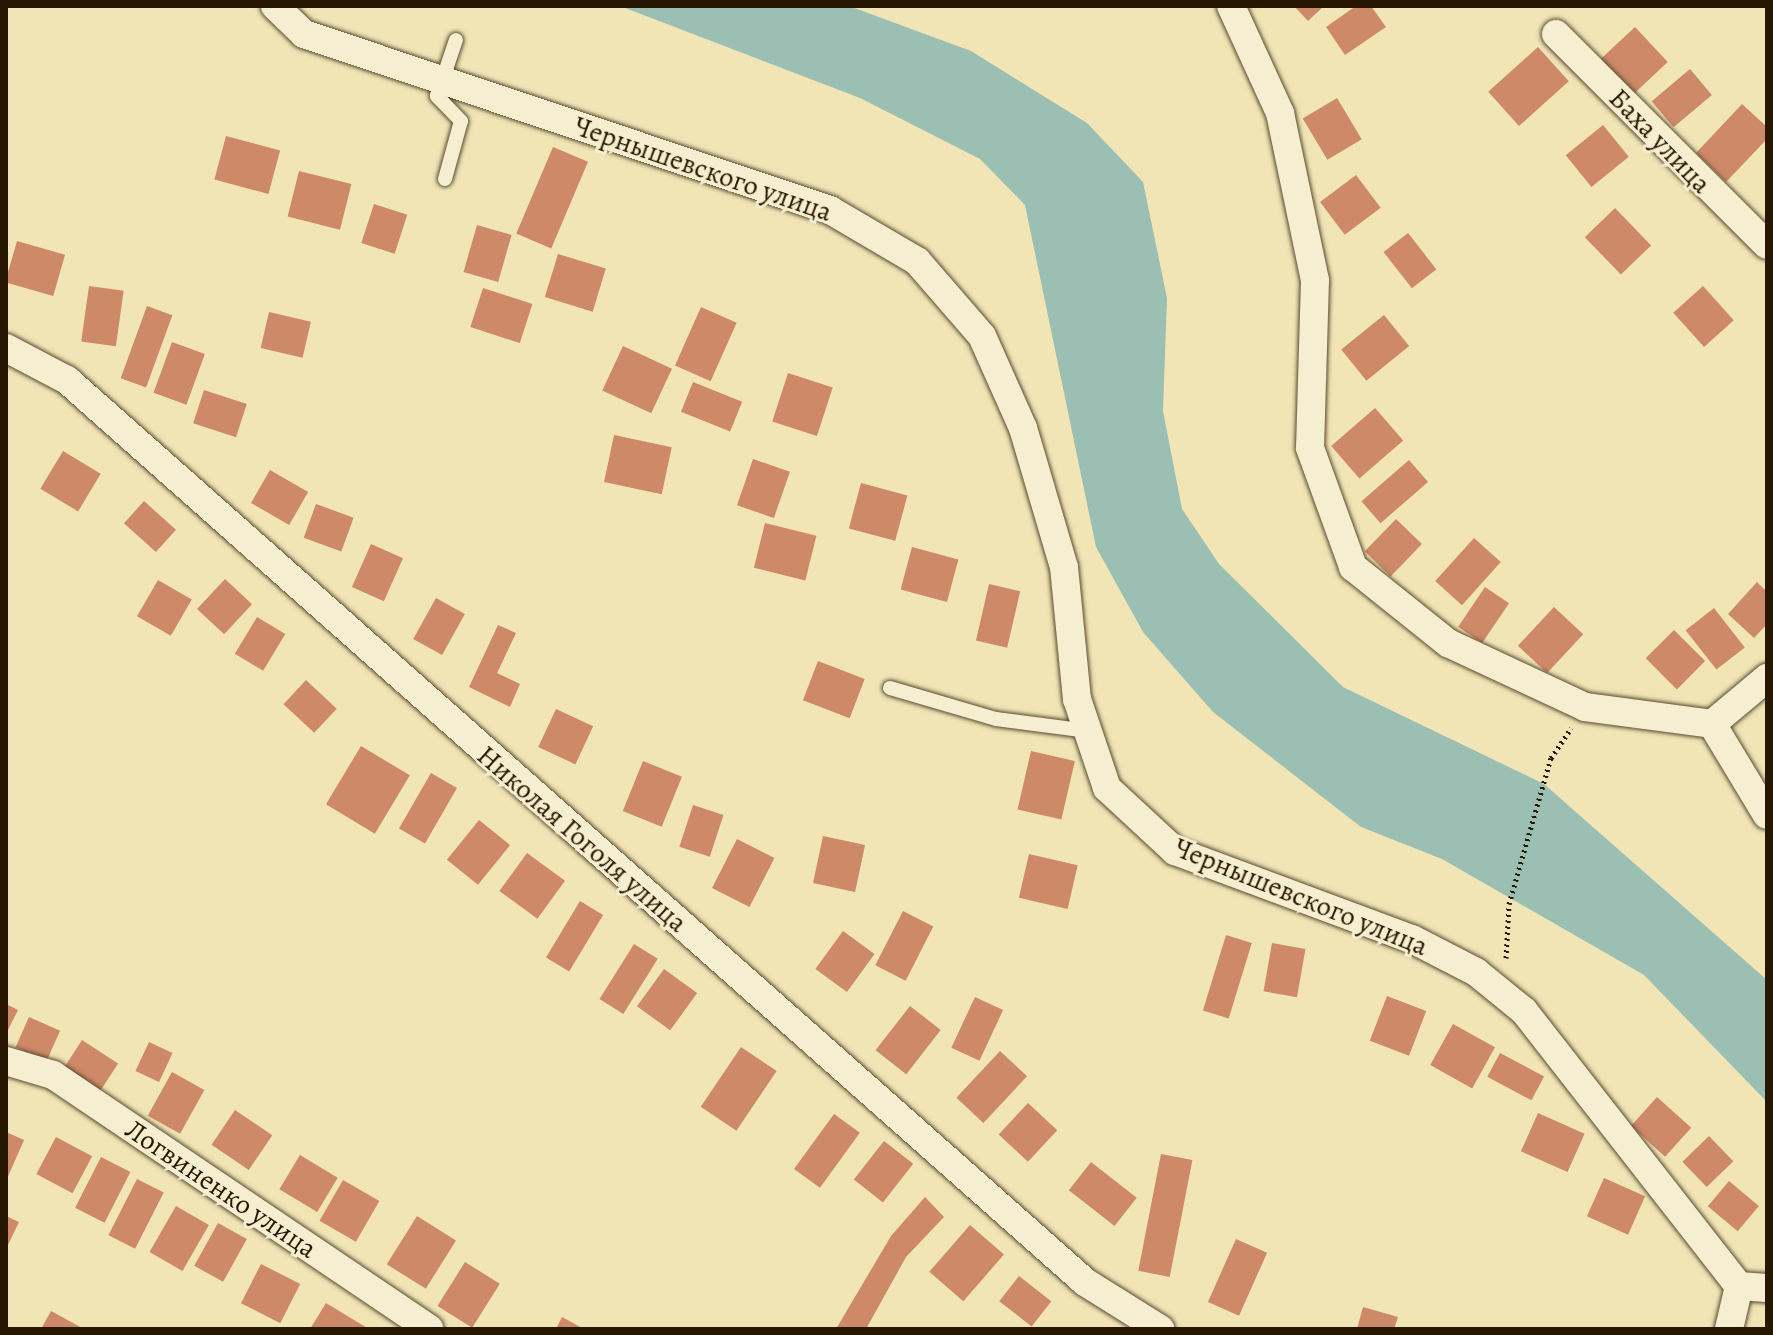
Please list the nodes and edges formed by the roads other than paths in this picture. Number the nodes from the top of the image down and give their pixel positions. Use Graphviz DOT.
graph roads {
  1 [pos="275,6"];
  2 [pos="1231,6"];
  3 [pos="1556,34"];
  4 [pos="456,40"];
  5 [pos="442,80"];
  6 [pos="445,179"];
  7 [pos="1767,245"];
  8 [pos="6,348"];
  9 [pos="1767,678"];
  10 [pos="890,688"];
  11 [pos="1712,724"];
  12 [pos="1088,731"];
  13 [pos="1767,815"];
  14 [pos="6,1061"];
  15 [pos="1753,1287"];
  16 [pos="429,1329"];
  17 [pos="1160,1329"];
  18 [pos="1729,1329"];
  1 -- 5 [label="street, Чернышевского улица"];
  2 -- 11 [label="street"];
  3 -- 7 [label="street, Баха улица"];
  4 -- 5 [label="lane"];
  5 -- 6 [label="lane"];
  5 -- 12 [label="street, Чернышевского улица"];
  8 -- 17 [label="street, Николая Гоголя улица"];
  9 -- 11 [label="street"];
  10 -- 12 [label="lane"];
  11 -- 13 [label="street"];
  12 -- 15 [label="street, Чернышевского улица"];
  14 -- 16 [label="street, Логвиненко улица"];
  15 -- 18 [label="street"];
}
